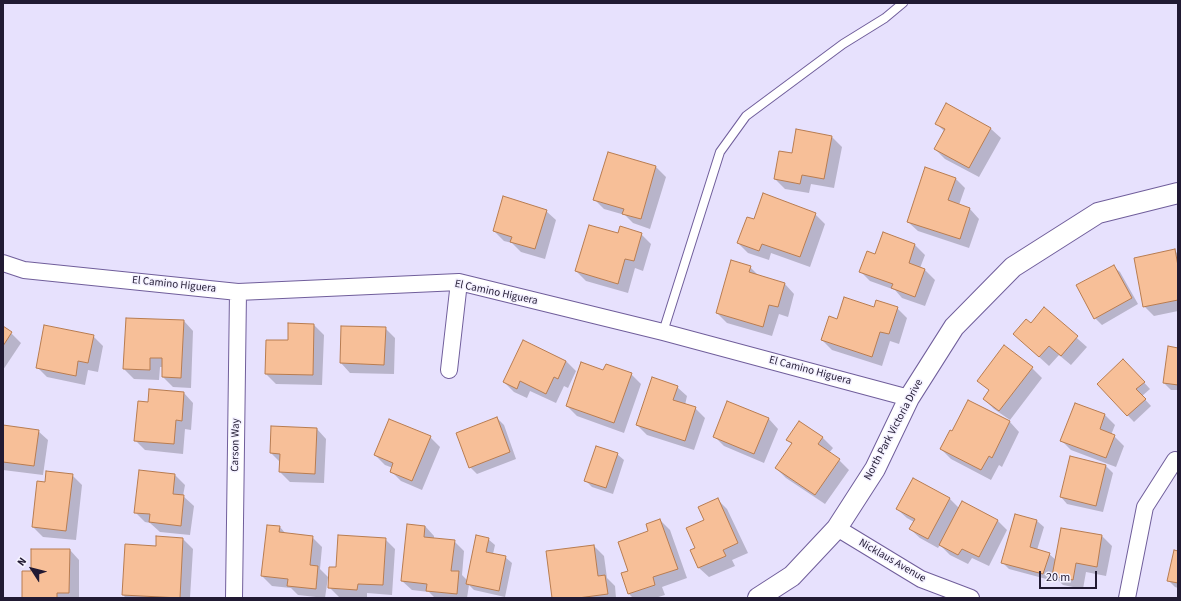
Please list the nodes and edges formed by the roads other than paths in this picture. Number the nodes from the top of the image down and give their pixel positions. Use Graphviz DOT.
graph roads {
  1 [pos="902,3"];
  2 [pos="1178,193"];
  3 [pos="3,263"];
  4 [pos="459,282"];
  5 [pos="238,292"];
  6 [pos="663,332"];
  7 [pos="449,370"];
  8 [pos="909,398"];
  9 [pos="1175,460"];
  10 [pos="837,528"];
  11 [pos="234,598"];
  12 [pos="758,598"];
  13 [pos="971,598"];
  14 [pos="1127,598"];
  1 -- 6 [label="lane"];
  2 -- 8 [label="street, North Park Victoria Drive"];
  3 -- 5 [label="street, El Camino Higuera"];
  4 -- 5 [label="street, El Camino Higuera"];
  4 -- 6 [label="street, El Camino Higuera"];
  4 -- 7 [label="street"];
  5 -- 11 [label="street, Carson Way"];
  6 -- 8 [label="street, El Camino Higuera"];
  8 -- 10 [label="street, North Park Victoria Drive"];
  9 -- 14 [label="street"];
  10 -- 12 [label="street, North Park Victoria Drive"];
  10 -- 13 [label="street, Nicklaus Avenue"];
}
